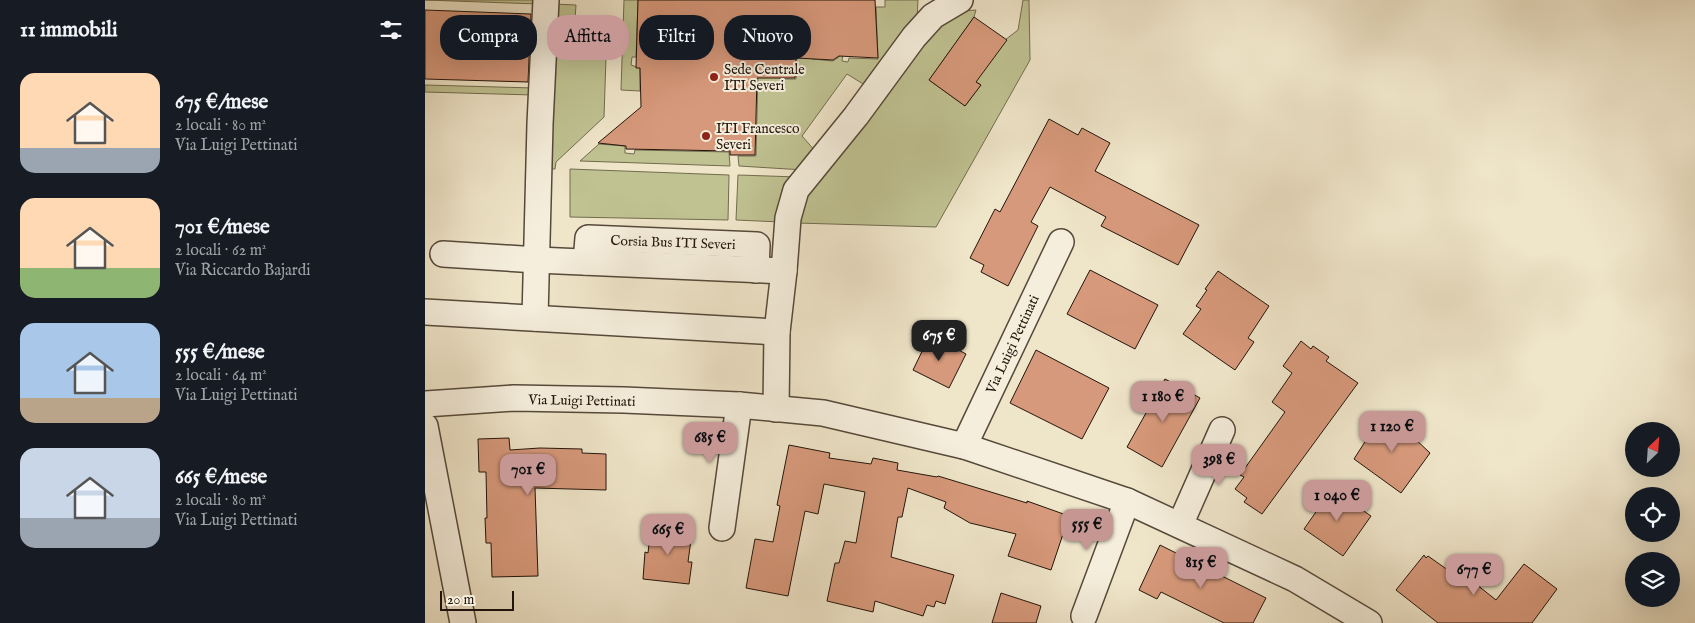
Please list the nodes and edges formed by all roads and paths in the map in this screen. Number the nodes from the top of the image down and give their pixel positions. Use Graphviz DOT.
graph roads {
  1 [pos="546,0"];
  2 [pos="961,0"];
  3 [pos="1061,242"];
  4 [pos="443,254"];
  5 [pos="537,260"];
  6 [pos="784,271"];
  7 [pos="425,312"];
  8 [pos="535,318"];
  9 [pos="777,332"];
  10 [pos="425,404"];
  11 [pos="739,405"];
  12 [pos="776,409"];
  13 [pos="425,426"];
  14 [pos="1222,430"];
  15 [pos="963,446"];
  16 [pos="1127,501"];
  17 [pos="1180,525"];
  18 [pos="722,528"];
  19 [pos="1084,616"];
  20 [pos="463,623"];
  21 [pos="1369,623"];
  1 -- 5 [label="street"];
  2 -- 6 [label="street"];
  3 -- 15 [label="street, Via Luigi Pettinati"];
  4 -- 5 [label="street"];
  5 -- 6 [label="street, Corsia Bus ITI Severi"];
  5 -- 8 [label="street"];
  6 -- 9 [label="street"];
  7 -- 8 [label="street"];
  8 -- 9 [label="street"];
  9 -- 12 [label="street"];
  10 -- 11 [label="street, Via Luigi Pettinati"];
  11 -- 12 [label="street, Via Luigi Pettinati"];
  11 -- 18 [label="street"];
  12 -- 15 [label="street, Via Luigi Pettinati"];
  13 -- 20 [label="street"];
  14 -- 17 [label="street"];
  15 -- 16 [label="street, Via Luigi Pettinati"];
  16 -- 17 [label="street, Via Luigi Pettinati"];
  16 -- 19 [label="street"];
  17 -- 21 [label="street, Via Luigi Pettinati"];
}
